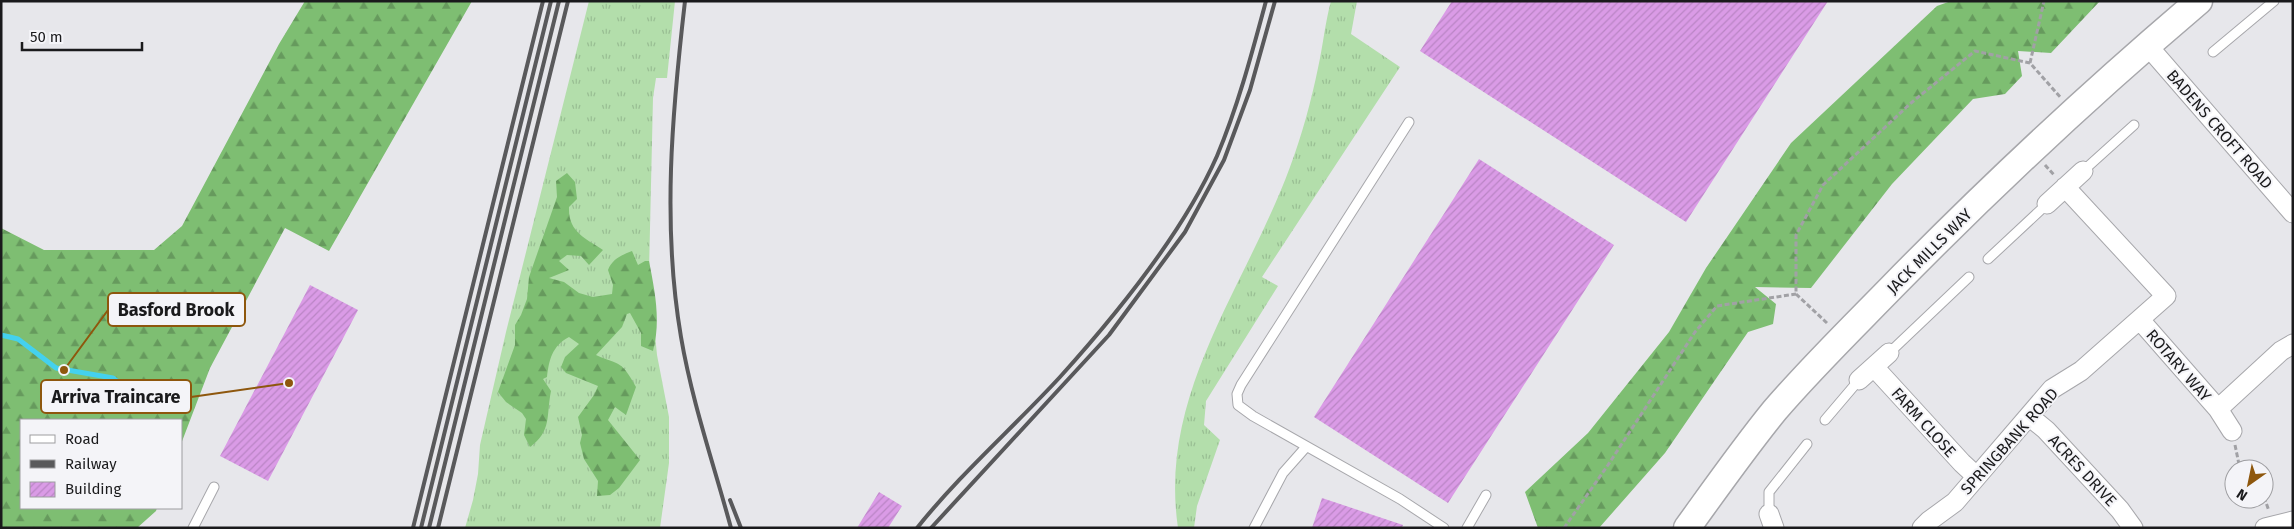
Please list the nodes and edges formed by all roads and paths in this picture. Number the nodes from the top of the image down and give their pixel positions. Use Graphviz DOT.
graph roads {
  1 [pos="2044,1"];
  2 [pos="2199,1"];
  3 [pos="2274,1"];
  4 [pos="2148,45"];
  5 [pos="2213,52"];
  6 [pos="2030,63"];
  7 [pos="2074,112"];
  8 [pos="1409,122"];
  9 [pos="2134,125"];
  10 [pos="2032,151"];
  11 [pos="2083,171"];
  12 [pos="2065,187"];
  13 [pos="2047,204"];
  14 [pos="2293,213"];
  15 [pos="1988,260"];
  16 [pos="1970,276"];
  17 [pos="1796,294"];
  18 [pos="2140,320"];
  19 [pos="1842,337"];
  20 [pos="2293,344"];
  21 [pos="1889,352"];
  22 [pos="1874,367"];
  23 [pos="1859,380"];
  24 [pos="2218,409"];
  25 [pos="2029,416"];
  26 [pos="1825,420"];
  27 [pos="2232,431"];
  28 [pos="1807,444"];
  29 [pos="1306,447"];
  30 [pos="2238,459"];
  31 [pos="1976,476"];
  32 [pos="214,487"];
  33 [pos="1486,495"];
  34 [pos="1771,521"];
  35 [pos="193,528"];
  36 [pos="1254,528"];
  37 [pos="1444,528"];
  38 [pos="1467,528"];
  39 [pos="1564,528"];
  40 [pos="1687,528"];
  41 [pos="1922,528"];
  42 [pos="2133,528"];
  1 -- 6 [label="path"];
  2 -- 4 [label="main road, JACK MILLS WAY"];
  3 -- 5 [label="lane"];
  4 -- 7 [label="main road, JACK MILLS WAY"];
  4 -- 14 [label="street, BADENS CROFT ROAD"];
  6 -- 7 [label="path"];
  6 -- 17 [label="path"];
  7 -- 10 [label="main road, JACK MILLS WAY"];
  8 -- 29 [label="lane"];
  9 -- 11 [label="lane"];
  10 -- 12 [label="path"];
  10 -- 19 [label="main road, JACK MILLS WAY"];
  11 -- 12 [label="street"];
  12 -- 13 [label="street"];
  12 -- 18 [label="street, SPRINGBANK ROAD"];
  13 -- 15 [label="lane"];
  16 -- 21 [label="lane"];
  17 -- 19 [label="path"];
  17 -- 39 [label="path"];
  18 -- 24 [label="street, ROTARY WAY"];
  18 -- 25 [label="street, SPRINGBANK ROAD"];
  19 -- 40 [label="main road, JACK MILLS WAY"];
  20 -- 24 [label="street, ROTARY WAY"];
  21 -- 22 [label="street"];
  22 -- 23 [label="street"];
  22 -- 31 [label="street, FARM CLOSE"];
  23 -- 26 [label="lane"];
  24 -- 27 [label="street, ROTARY WAY"];
  25 -- 31 [label="street, SPRINGBANK ROAD"];
  25 -- 42 [label="street, ACRES DRIVE"];
  27 -- 30 [label="path"];
  28 -- 34 [label="lane"];
  29 -- 36 [label="lane"];
  29 -- 37 [label="lane"];
  31 -- 41 [label="street, SPRINGBANK ROAD"];
  32 -- 35 [label="lane"];
  33 -- 38 [label="lane"];
}
